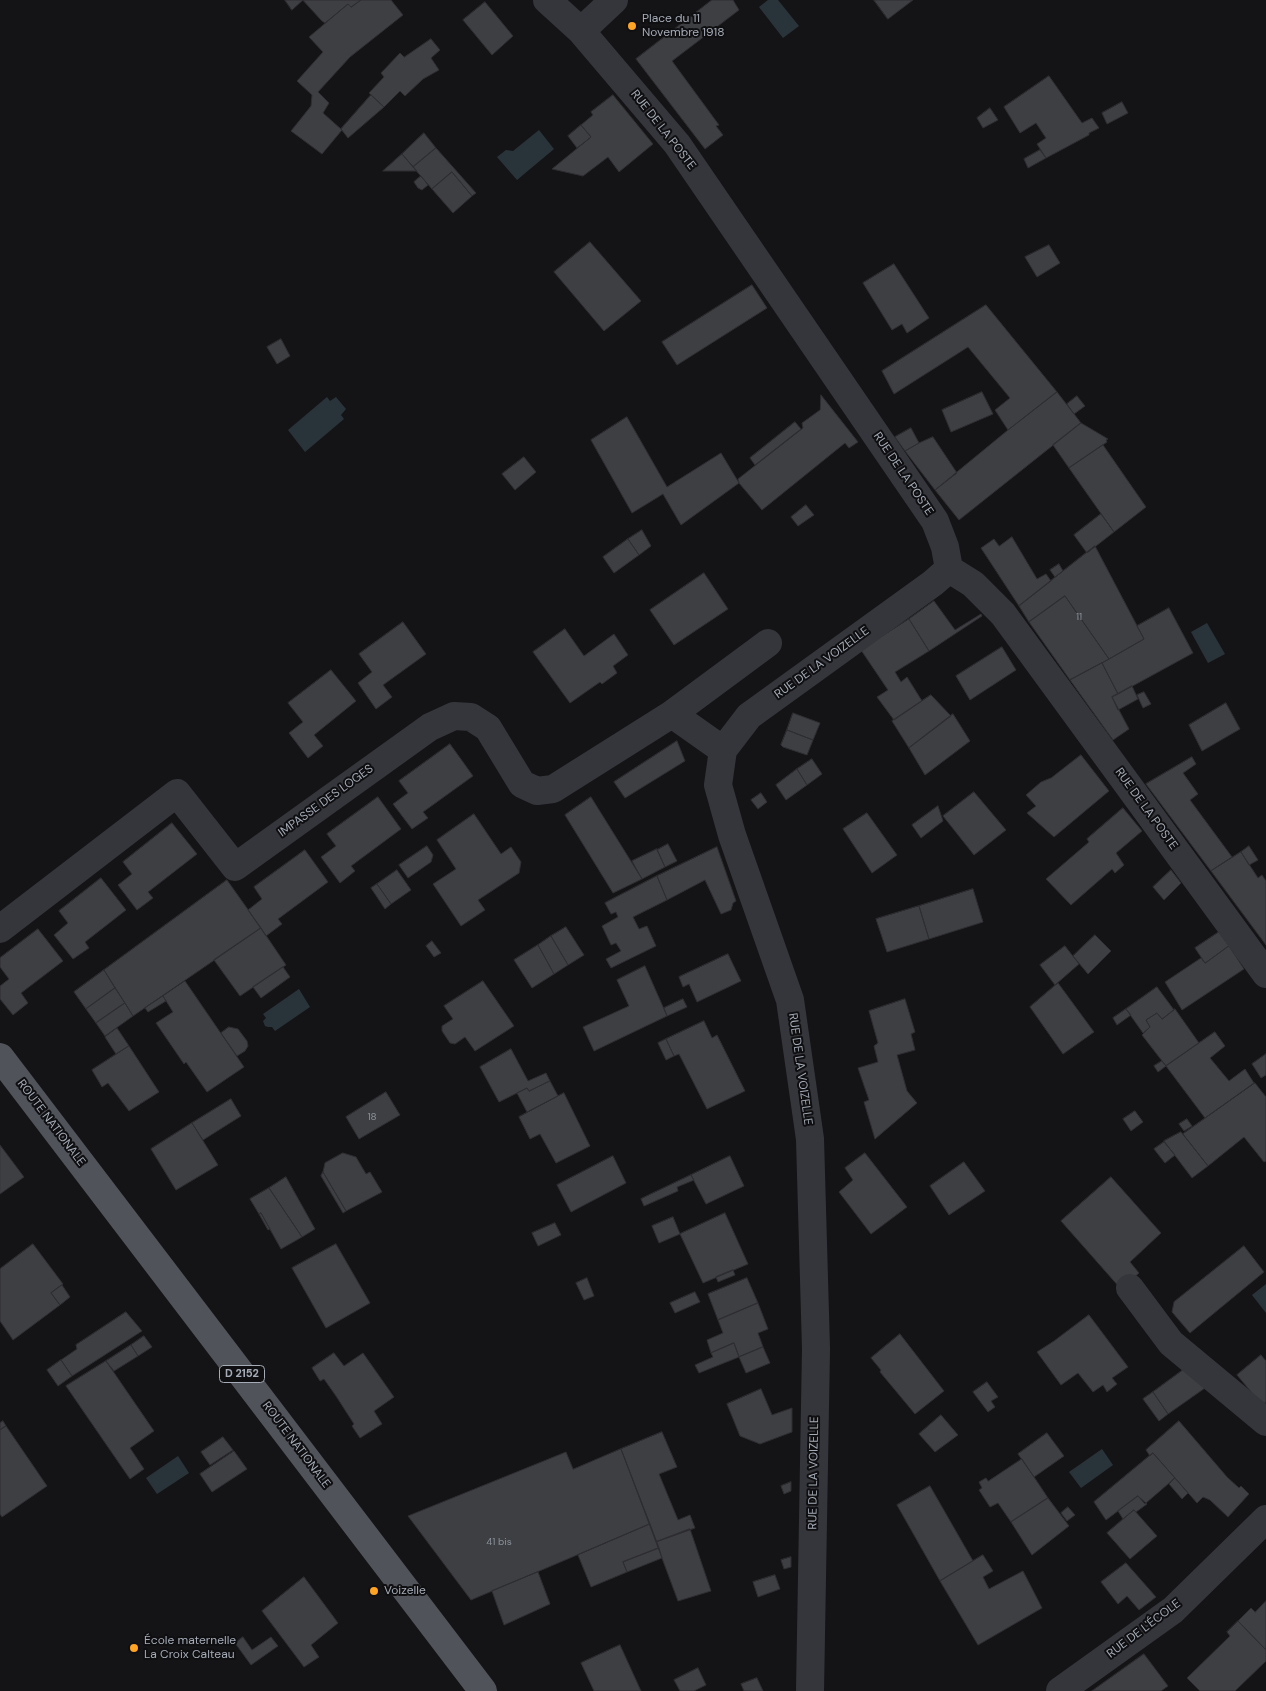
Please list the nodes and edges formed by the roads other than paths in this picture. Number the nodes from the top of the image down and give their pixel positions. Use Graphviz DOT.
graph roads {
  1 [pos="547,0"];
  2 [pos="614,0"];
  3 [pos="582,31"];
  4 [pos="949,569"];
  5 [pos="768,644"];
  6 [pos="672,714"];
  7 [pos="723,750"];
  8 [pos="0,929"];
  9 [pos="1266,974"];
  10 [pos="0,1057"];
  11 [pos="1130,1288"];
  12 [pos="1266,1422"];
  13 [pos="1266,1519"];
  14 [pos="483,1691"];
  15 [pos="810,1691"];
  16 [pos="1060,1691"];
  1 -- 3 [label="street, RUE DE LA POSTE"];
  2 -- 3 [label="street"];
  3 -- 4 [label="street, RUE DE LA POSTE"];
  4 -- 7 [label="street, RUE DE LA VOIZELLE"];
  4 -- 9 [label="street, RUE DE LA POSTE"];
  5 -- 6 [label="street, IMPASSE DES LOGES"];
  6 -- 7 [label="street"];
  6 -- 8 [label="street, IMPASSE DES LOGES"];
  7 -- 15 [label="street, RUE DE LA VOIZELLE"];
  10 -- 14 [label="main road, ROUTE NATIONALE / D 2152"];
  11 -- 12 [label="street"];
  13 -- 16 [label="street, RUE DE L'ÉCOLE"];
}
